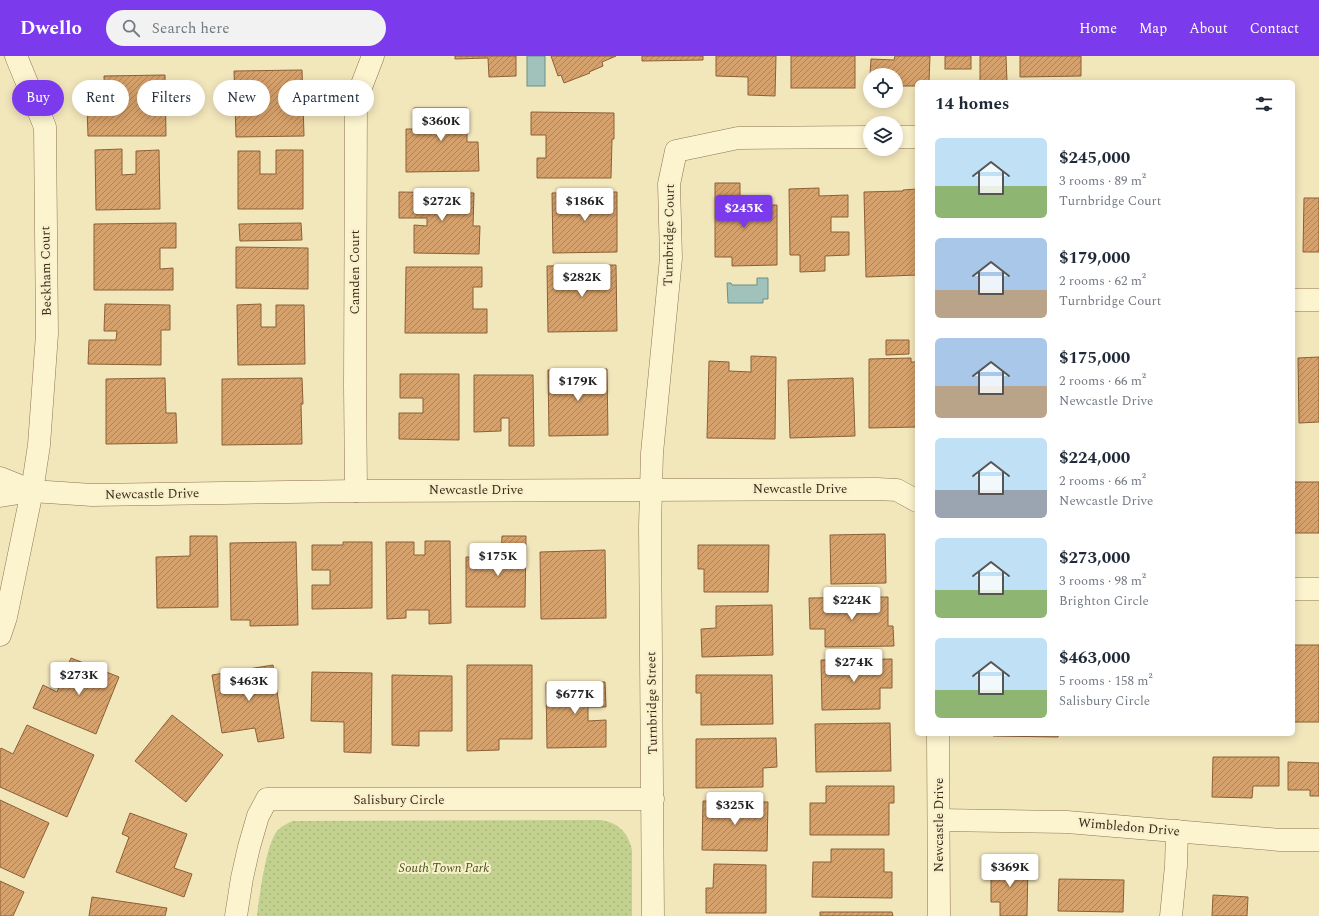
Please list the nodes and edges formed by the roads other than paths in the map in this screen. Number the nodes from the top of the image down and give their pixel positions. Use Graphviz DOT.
graph roads {
  1 [pos="16,56"];
  2 [pos="373,56"];
  3 [pos="863,137"];
  4 [pos="903,137"];
  5 [pos="915,137"];
  6 [pos="1295,300"];
  7 [pos="1319,300"];
  8 [pos="0,478"];
  9 [pos="651,490"];
  10 [pos="32,491"];
  11 [pos="356,491"];
  12 [pos="0,496"];
  13 [pos="915,500"];
  14 [pos="1295,589"];
  15 [pos="1319,589"];
  16 [pos="0,635"];
  17 [pos="938,736"];
  18 [pos="653,799"];
  19 [pos="939,820"];
  20 [pos="1177,831"];
  21 [pos="1319,840"];
  22 [pos="236,916"];
  23 [pos="653,916"];
  24 [pos="939,916"];
  25 [pos="1171,916"];
  1 -- 10 [label="street, Beckham Court"];
  2 -- 11 [label="street, Camden Court"];
  3 -- 9 [label="street, Turnbridge Court"];
  4 -- 5 [label="street"];
  6 -- 7 [label="street"];
  8 -- 10 [label="street, Newcastle Drive"];
  9 -- 11 [label="street, Newcastle Drive"];
  9 -- 13 [label="street, Newcastle Drive"];
  9 -- 18 [label="street, Turnbridge Street"];
  10 -- 11 [label="street, Newcastle Drive"];
  10 -- 12 [label="street, Newcastle Drive"];
  10 -- 16 [label="street, Beckham Court"];
  14 -- 15 [label="street"];
  17 -- 19 [label="street, Newcastle Drive"];
  18 -- 22 [label="street, Salisbury Circle"];
  18 -- 23 [label="street, Turnbridge Street"];
  19 -- 20 [label="street, Wimbledon Drive"];
  19 -- 24 [label="street, Newcastle Drive"];
  20 -- 21 [label="street, Wimbledon Drive"];
  20 -- 25 [label="street"];
}
